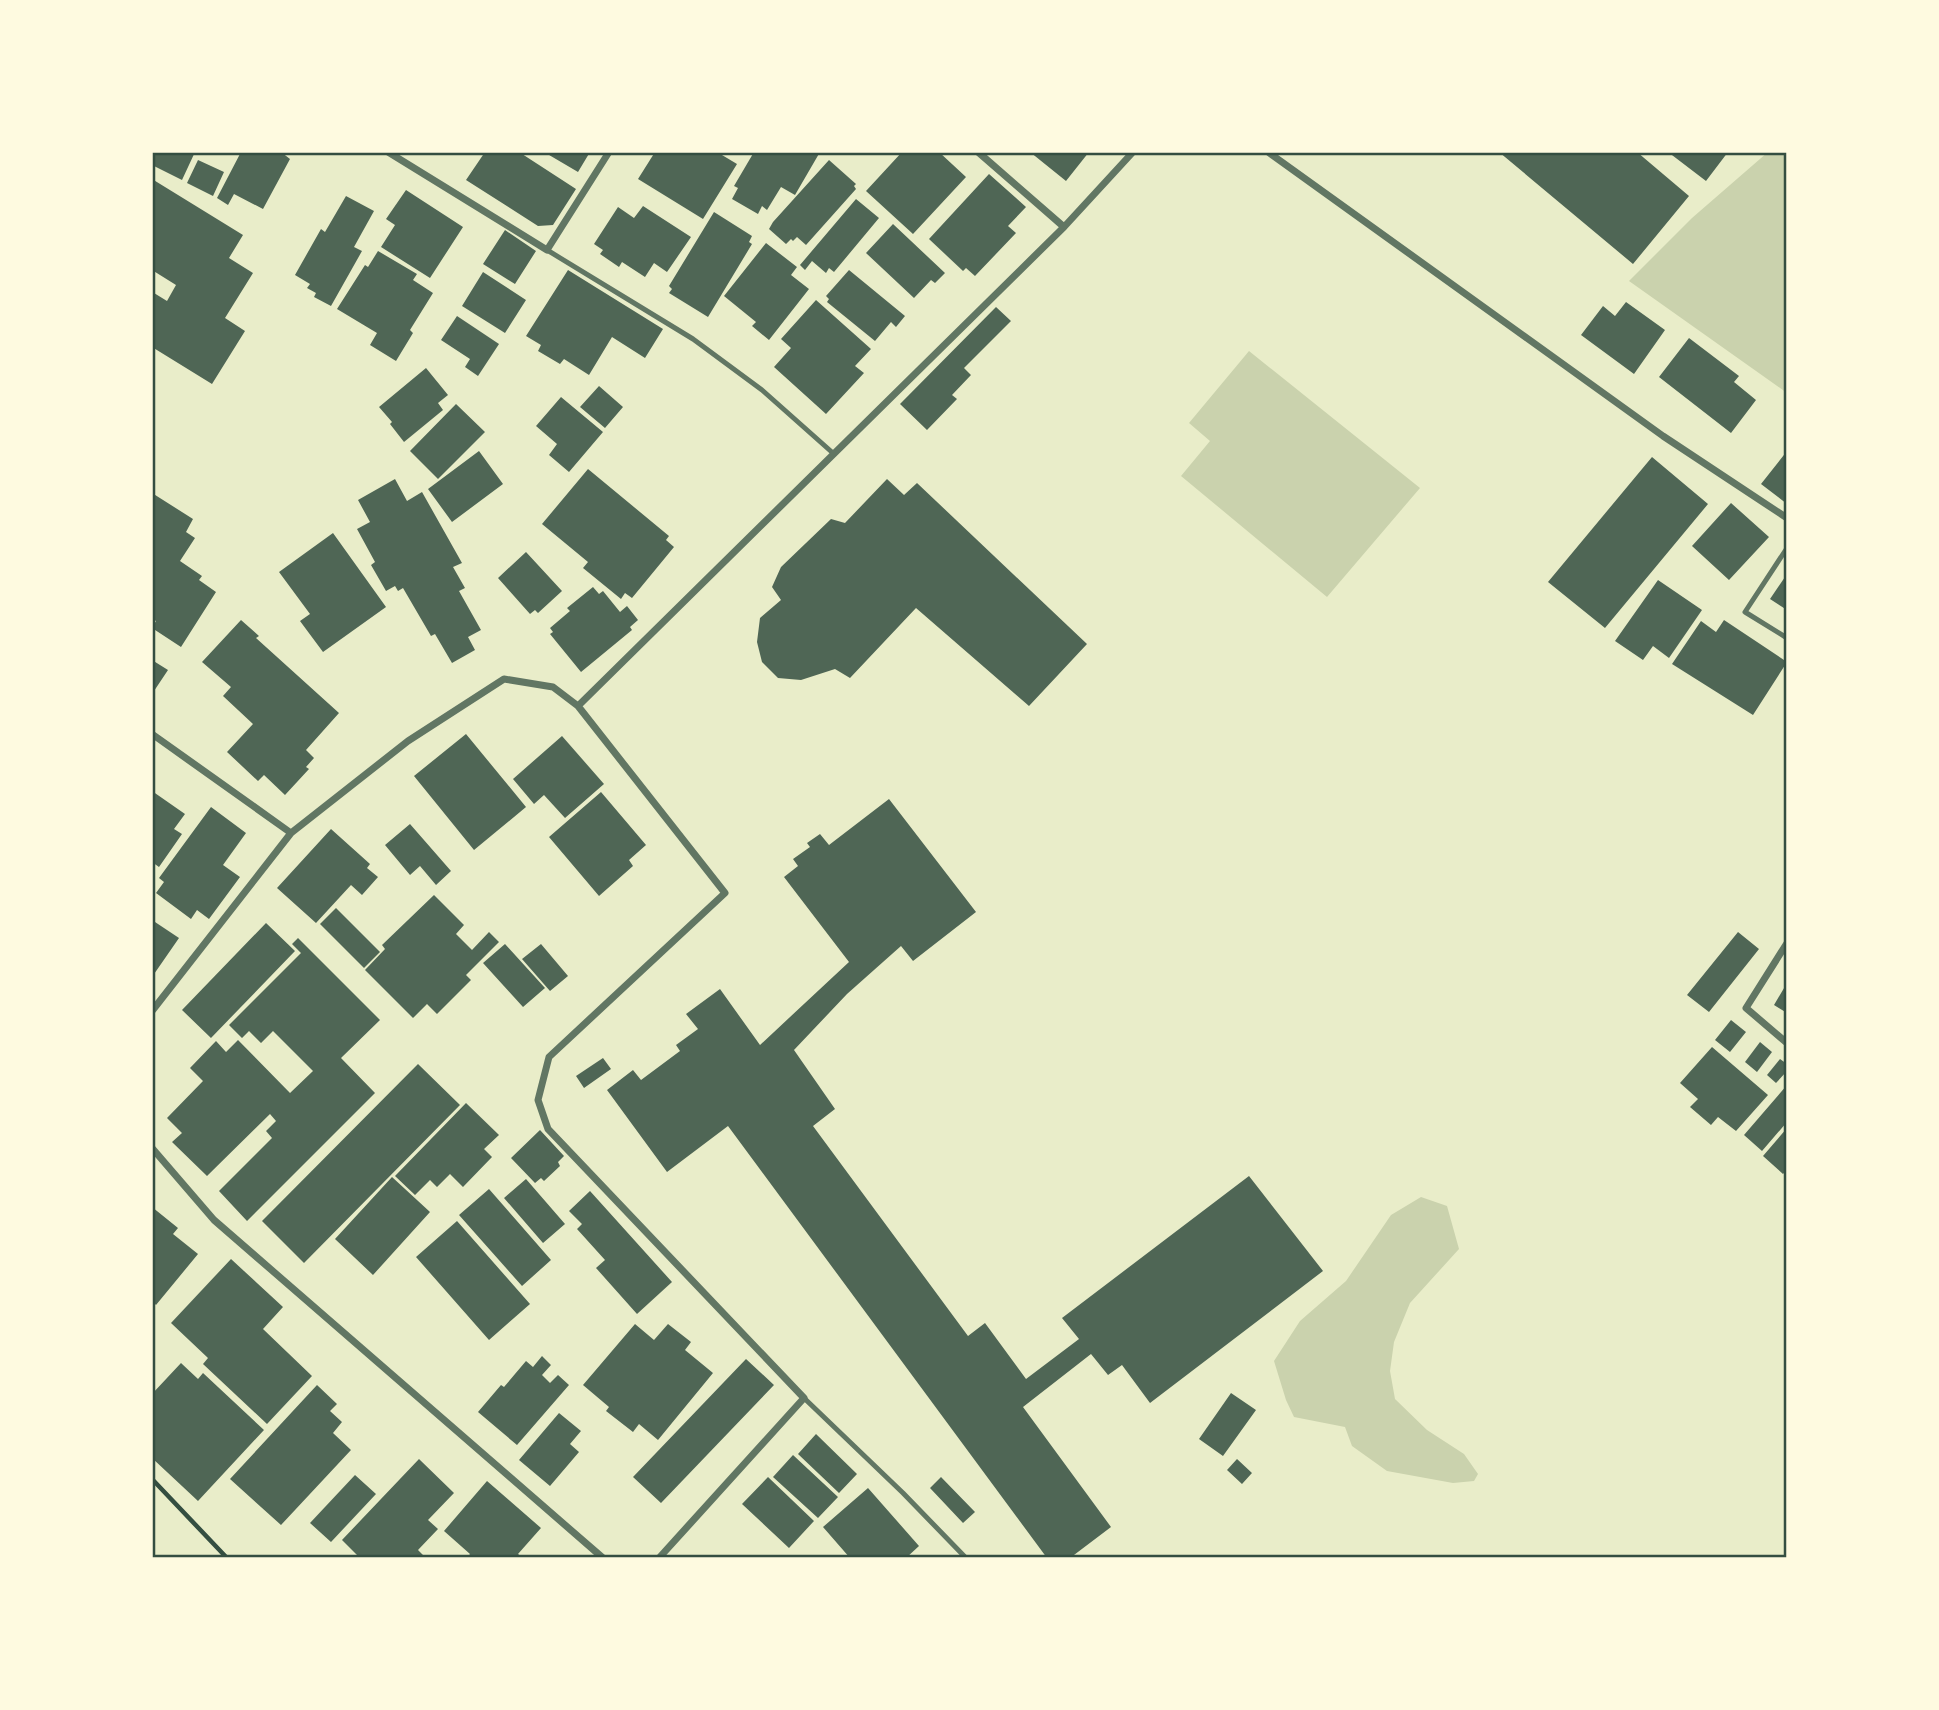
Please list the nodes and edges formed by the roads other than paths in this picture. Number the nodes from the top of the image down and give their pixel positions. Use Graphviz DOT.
graph roads {
  1 [pos="388,152"];
  2 [pos="609,152"];
  3 [pos="978,152"];
  4 [pos="1133,152"];
  5 [pos="1268,152"];
  6 [pos="1064,227"];
  7 [pos="547,250"];
  8 [pos="834,454"];
  9 [pos="1787,517"];
  10 [pos="1787,548"];
  11 [pos="1787,638"];
  12 [pos="578,706"];
  13 [pos="152,734"];
  14 [pos="291,833"];
  15 [pos="1787,943"];
  16 [pos="152,1011"];
  17 [pos="1787,1043"];
  18 [pos="152,1149"];
  19 [pos="804,1398"];
  20 [pos="603,1558"];
  21 [pos="659,1558"];
  22 [pos="966,1558"];
  1 -- 7 [label="street"];
  2 -- 7 [label="street"];
  3 -- 6 [label="street"];
  4 -- 6 [label="street"];
  5 -- 9 [label="street"];
  6 -- 8 [label="street"];
  7 -- 8 [label="lane"];
  8 -- 12 [label="street"];
  10 -- 11 [label="lane"];
  12 -- 14 [label="street"];
  12 -- 19 [label="street"];
  13 -- 14 [label="street"];
  14 -- 16 [label="street"];
  15 -- 17 [label="street"];
  18 -- 20 [label="street"];
  19 -- 21 [label="street"];
  19 -- 22 [label="lane"];
}
